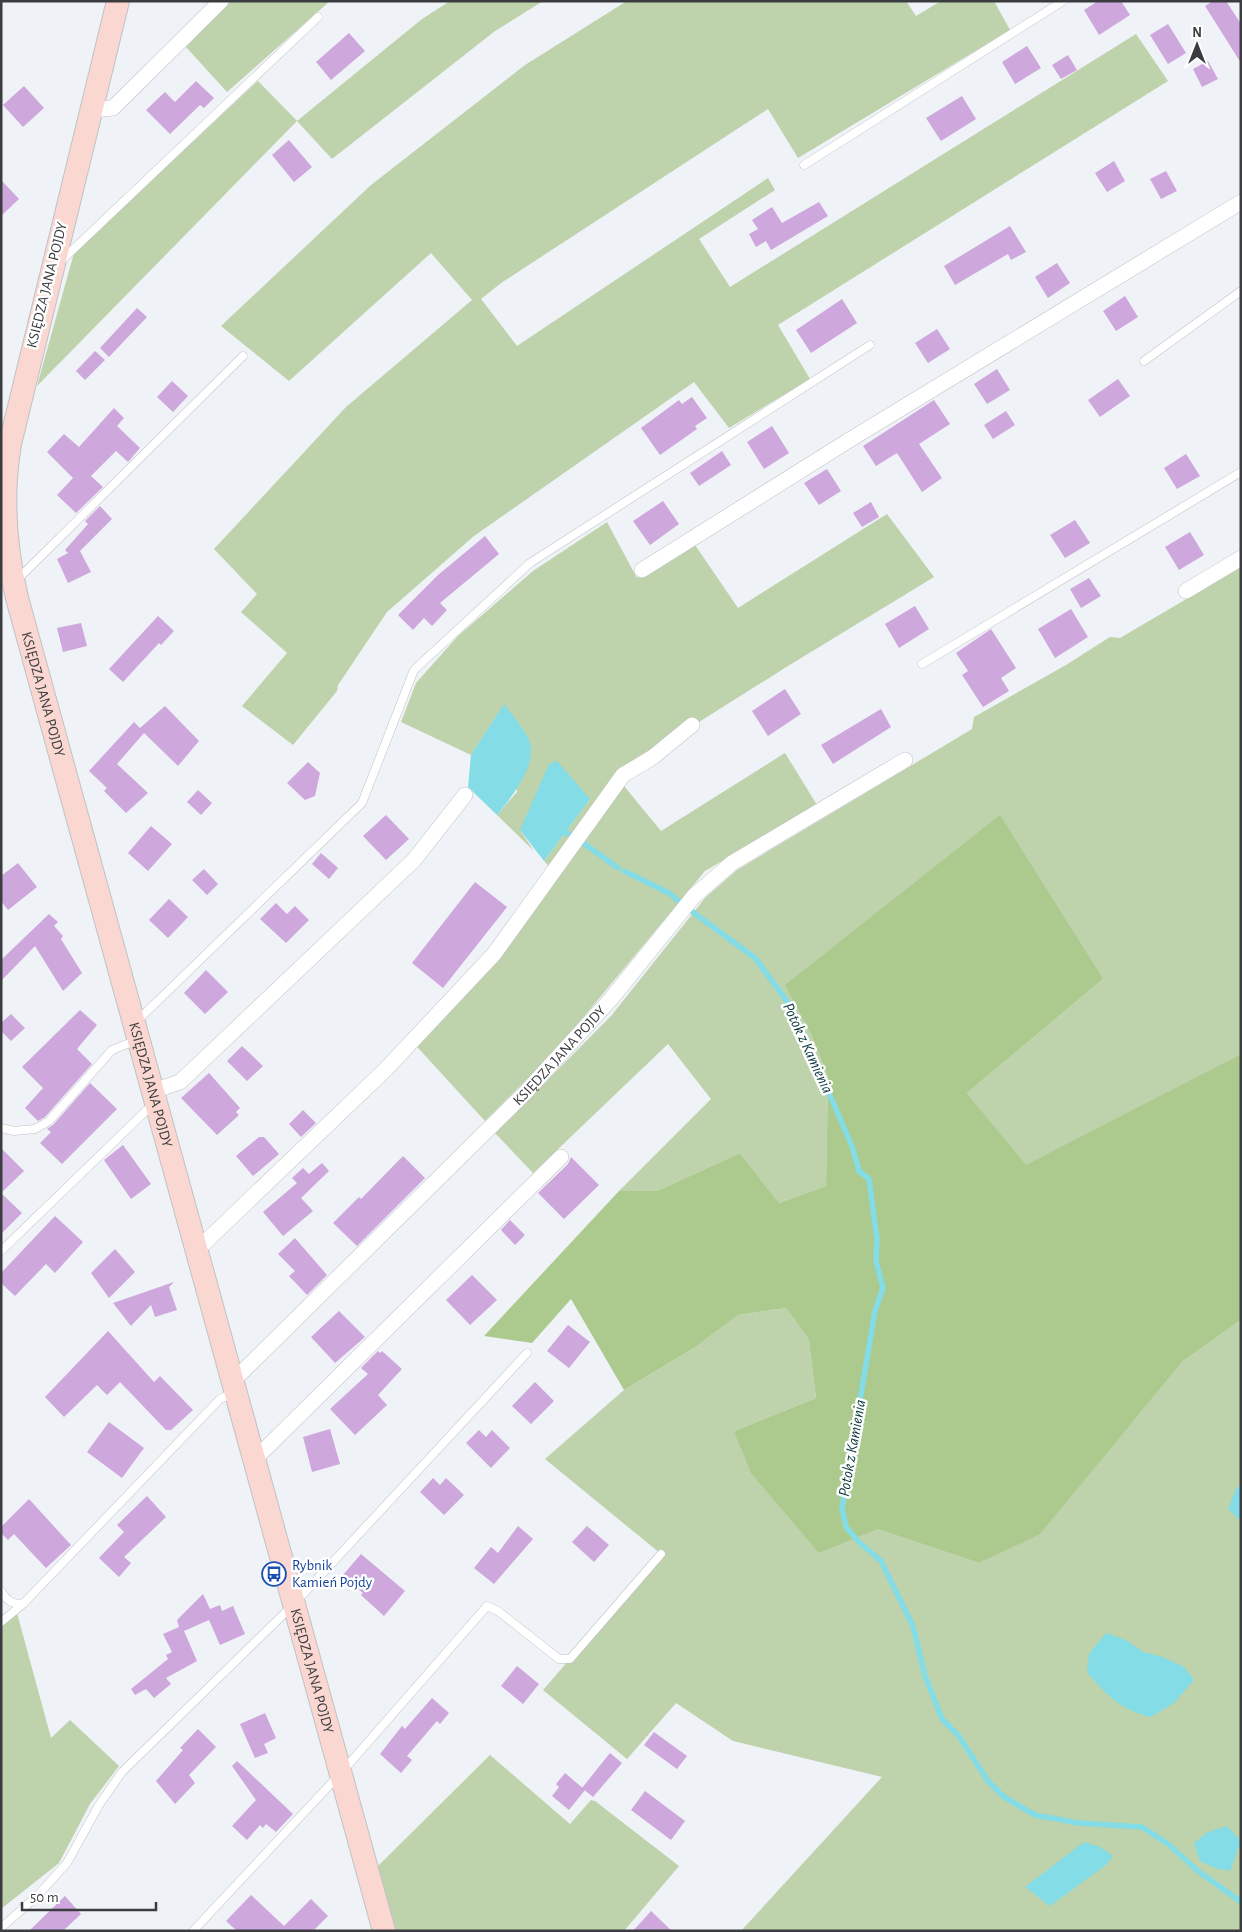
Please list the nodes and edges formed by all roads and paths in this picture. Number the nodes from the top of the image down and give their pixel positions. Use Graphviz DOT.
graph roads {
  1 [pos="118,1"];
  2 [pos="221,1"];
  3 [pos="1062,1"];
  4 [pos="318,17"];
  5 [pos="91,110"];
  6 [pos="804,165"];
  7 [pos="1241,202"];
  8 [pos="51,270"];
  9 [pos="1241,292"];
  10 [pos="870,345"];
  11 [pos="243,356"];
  12 [pos="1144,361"];
  13 [pos="1241,472"];
  14 [pos="1241,558"];
  15 [pos="642,570"];
  16 [pos="13,583"];
  17 [pos="1186,591"];
  18 [pos="922,664"];
  19 [pos="692,725"];
  20 [pos="905,760"];
  21 [pos="465,795"];
  22 [pos="137,1031"];
  23 [pos="154,1096"];
  24 [pos="1,1128"];
  25 [pos="561,1157"];
  26 [pos="197,1250"];
  27 [pos="1,1251"];
  28 [pos="527,1353"];
  29 [pos="234,1386"];
  30 [pos="255,1459"];
  31 [pos="661,1554"];
  32 [pos="1,1591"];
  33 [pos="23,1604"];
  34 [pos="293,1605"];
  35 [pos="1,1622"];
  36 [pos="340,1773"];
  37 [pos="1,1928"];
  38 [pos="193,1931"];
  39 [pos="384,1931"];
  1 -- 5 [label="street, KSIĘDZA JANA POJDY"];
  2 -- 5 [label="street"];
  3 -- 6 [label="lane"];
  4 -- 8 [label="lane"];
  5 -- 8 [label="street, KSIĘDZA JANA POJDY"];
  7 -- 15 [label="street"];
  8 -- 16 [label="street, KSIĘDZA JANA POJDY"];
  9 -- 12 [label="lane"];
  10 -- 22 [label="lane"];
  11 -- 16 [label="lane"];
  13 -- 18 [label="lane"];
  14 -- 17 [label="street"];
  16 -- 22 [label="street, KSIĘDZA JANA POJDY"];
  19 -- 26 [label="street"];
  20 -- 29 [label="street, KSIĘDZA JANA POJDY"];
  21 -- 23 [label="street"];
  22 -- 23 [label="street, KSIĘDZA JANA POJDY"];
  22 -- 24 [label="lane"];
  23 -- 26 [label="street, KSIĘDZA JANA POJDY"];
  23 -- 27 [label="lane"];
  25 -- 30 [label="street"];
  26 -- 29 [label="street, KSIĘDZA JANA POJDY"];
  28 -- 34 [label="lane"];
  29 -- 30 [label="street, KSIĘDZA JANA POJDY"];
  29 -- 33 [label="lane"];
  30 -- 34 [label="street, KSIĘDZA JANA POJDY"];
  31 -- 36 [label="lane"];
  32 -- 33 [label="lane"];
  33 -- 35 [label="lane"];
  34 -- 36 [label="street, KSIĘDZA JANA POJDY"];
  34 -- 37 [label="lane"];
  36 -- 38 [label="lane"];
  36 -- 39 [label="street, KSIĘDZA JANA POJDY"];
}
